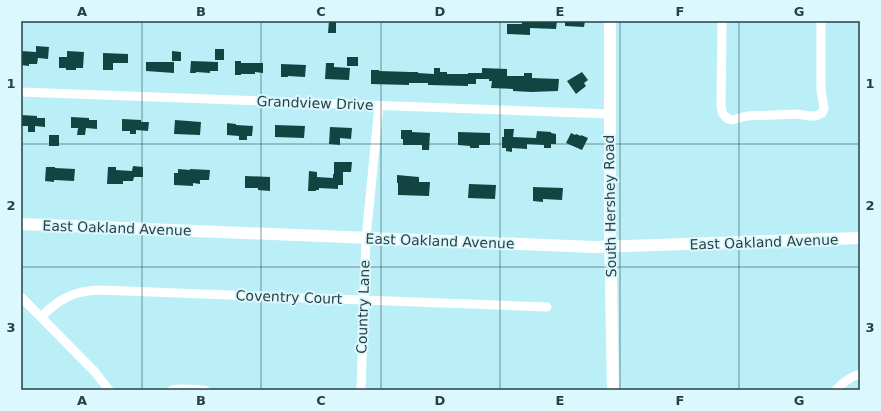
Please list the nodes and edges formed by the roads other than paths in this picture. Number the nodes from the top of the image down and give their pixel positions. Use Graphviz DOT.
graph roads {
  1 [pos="610,21"];
  2 [pos="722,21"];
  3 [pos="821,21"];
  4 [pos="21,92"];
  5 [pos="379,106"];
  6 [pos="609,114"];
  7 [pos="21,224"];
  8 [pos="366,238"];
  9 [pos="860,238"];
  10 [pos="610,247"];
  11 [pos="21,297"];
  12 [pos="364,300"];
  13 [pos="546,307"];
  14 [pos="41,317"];
  15 [pos="860,374"];
  16 [pos="109,390"];
  17 [pos="172,390"];
  18 [pos="205,390"];
  19 [pos="361,390"];
  20 [pos="613,390"];
  21 [pos="836,390"];
  1 -- 6 [label="main road, South Hershey Road"];
  2 -- 3 [label="street"];
  4 -- 5 [label="street, Grandview Drive"];
  5 -- 6 [label="street, Grandview Drive"];
  5 -- 8 [label="street, Country Lane"];
  6 -- 10 [label="main road, South Hershey Road"];
  7 -- 8 [label="main road, East Oakland Avenue"];
  8 -- 10 [label="main road, East Oakland Avenue"];
  8 -- 12 [label="street, Country Lane"];
  9 -- 10 [label="main road, East Oakland Avenue"];
  10 -- 20 [label="main road, South Hershey Road"];
  11 -- 14 [label="street"];
  12 -- 13 [label="street, Coventry Court"];
  12 -- 14 [label="street, Coventry Court"];
  12 -- 19 [label="street, Country Lane"];
  14 -- 16 [label="street"];
  15 -- 21 [label="street"];
  17 -- 18 [label="street"];
}
